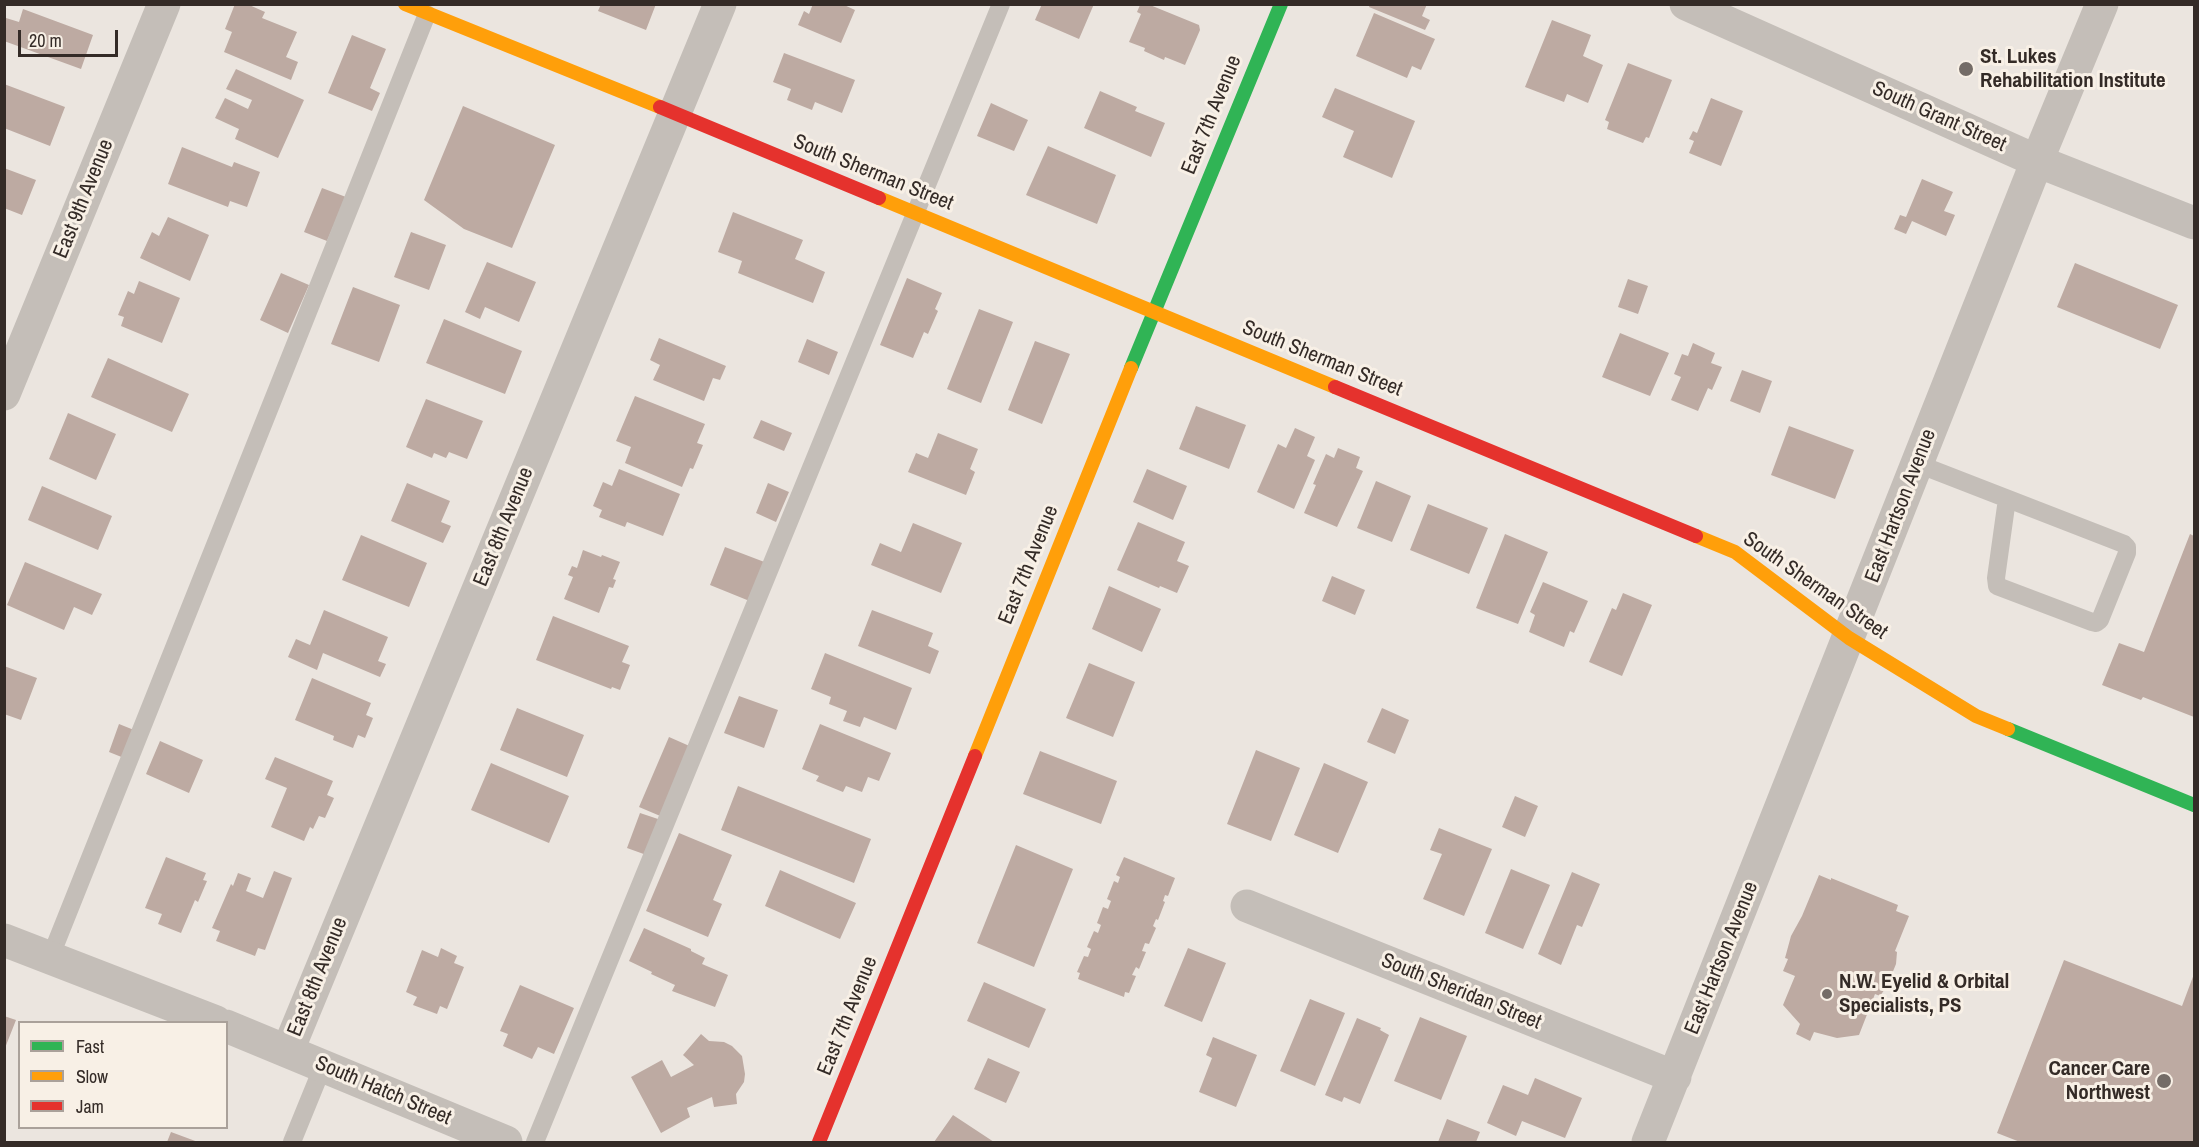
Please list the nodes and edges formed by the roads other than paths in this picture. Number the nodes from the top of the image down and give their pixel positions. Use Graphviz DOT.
graph roads {
  1 [pos="164,4"];
  2 [pos="405,4"];
  3 [pos="720,4"];
  4 [pos="1001,4"];
  5 [pos="1281,4"];
  6 [pos="1686,4"];
  7 [pos="2102,4"];
  8 [pos="427,14"];
  9 [pos="674,114"];
  10 [pos="2037,160"];
  11 [pos="917,214"];
  12 [pos="2194,223"];
  13 [pos="1154,312"];
  14 [pos="4,394"];
  15 [pos="1918,464"];
  16 [pos="2007,499"];
  17 [pos="1849,638"];
  18 [pos="2194,805"];
  19 [pos="1247,906"];
  20 [pos="4,940"];
  21 [pos="50,958"];
  22 [pos="211,1021"];
  23 [pos="228,1027"];
  24 [pos="288,1050"];
  25 [pos="322,1066"];
  26 [pos="1675,1077"];
  27 [pos="292,1143"];
  28 [pos="506,1143"];
  29 [pos="535,1143"];
  30 [pos="819,1143"];
  31 [pos="1648,1143"];
  1 -- 14 [label="street, East 9th Avenue"];
  2 -- 8 [label="street, South Sherman Street"];
  3 -- 9 [label="street, East 8th Avenue"];
  4 -- 11 [label="lane"];
  5 -- 13 [label="street, East 7th Avenue"];
  6 -- 10 [label="street, South Grant Street"];
  7 -- 10 [label="street, East Hartson Avenue"];
  8 -- 9 [label="street, South Sherman Street"];
  8 -- 21 [label="lane"];
  9 -- 11 [label="street, South Sherman Street"];
  9 -- 24 [label="street, East 8th Avenue"];
  10 -- 12 [label="street, South Grant Street"];
  10 -- 15 [label="street, East Hartson Avenue"];
  11 -- 13 [label="street, South Sherman Street"];
  11 -- 29 [label="lane"];
  13 -- 17 [label="street, South Sherman Street"];
  13 -- 30 [label="street, East 7th Avenue"];
  15 -- 16 [label="lane"];
  15 -- 17 [label="street, East Hartson Avenue"];
  16 -- 16 [label="lane"];
  17 -- 18 [label="street, South Sherman Street"];
  17 -- 26 [label="street, East Hartson Avenue"];
  19 -- 26 [label="street, South Sheridan Street"];
  20 -- 21 [label="street"];
  21 -- 22 [label="street"];
  23 -- 24 [label="street, South Hatch Street"];
  24 -- 25 [label="street, South Hatch Street"];
  25 -- 27 [label="lane"];
  25 -- 28 [label="street, South Hatch Street"];
  26 -- 31 [label="street, East Hartson Avenue"];
}
